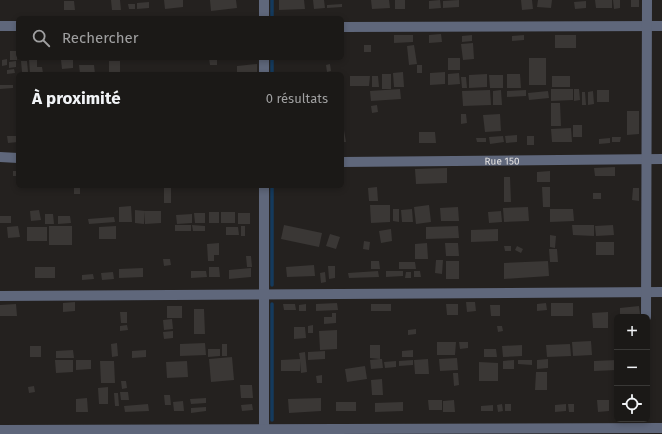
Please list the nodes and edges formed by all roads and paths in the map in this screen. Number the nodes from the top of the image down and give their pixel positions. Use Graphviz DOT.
graph roads {
  1 [pos="264,0"];
  2 [pos="647,0"];
  3 [pos="264,16"];
  4 [pos="0,26"];
  5 [pos="16,26"];
  6 [pos="344,26"];
  7 [pos="646,26"];
  8 [pos="662,26"];
  9 [pos="264,60"];
  10 [pos="264,72"];
  11 [pos="0,157"];
  12 [pos="16,158"];
  13 [pos="646,159"];
  14 [pos="662,159"];
  15 [pos="344,162"];
  16 [pos="264,188"];
  17 [pos="646,292"];
  18 [pos="662,292"];
  19 [pos="264,294"];
  20 [pos="0,296"];
  21 [pos="646,314"];
  22 [pos="646,427"];
  23 [pos="662,428"];
  24 [pos="0,430"];
  25 [pos="264,432"];
  1 -- 3 [label="street"];
  2 -- 7 [label="street"];
  4 -- 5 [label="street"];
  6 -- 7 [label="street"];
  7 -- 8 [label="street"];
  7 -- 13 [label="street"];
  9 -- 10 [label="street"];
  11 -- 12 [label="street"];
  13 -- 14 [label="street, Rue 150"];
  13 -- 15 [label="street, Rue 150"];
  13 -- 17 [label="street"];
  16 -- 19 [label="street"];
  17 -- 18 [label="street"];
  17 -- 19 [label="street"];
  17 -- 21 [label="street"];
  19 -- 20 [label="street"];
  19 -- 25 [label="street"];
  22 -- 23 [label="street"];
  22 -- 25 [label="street"];
  24 -- 25 [label="street"];
}
